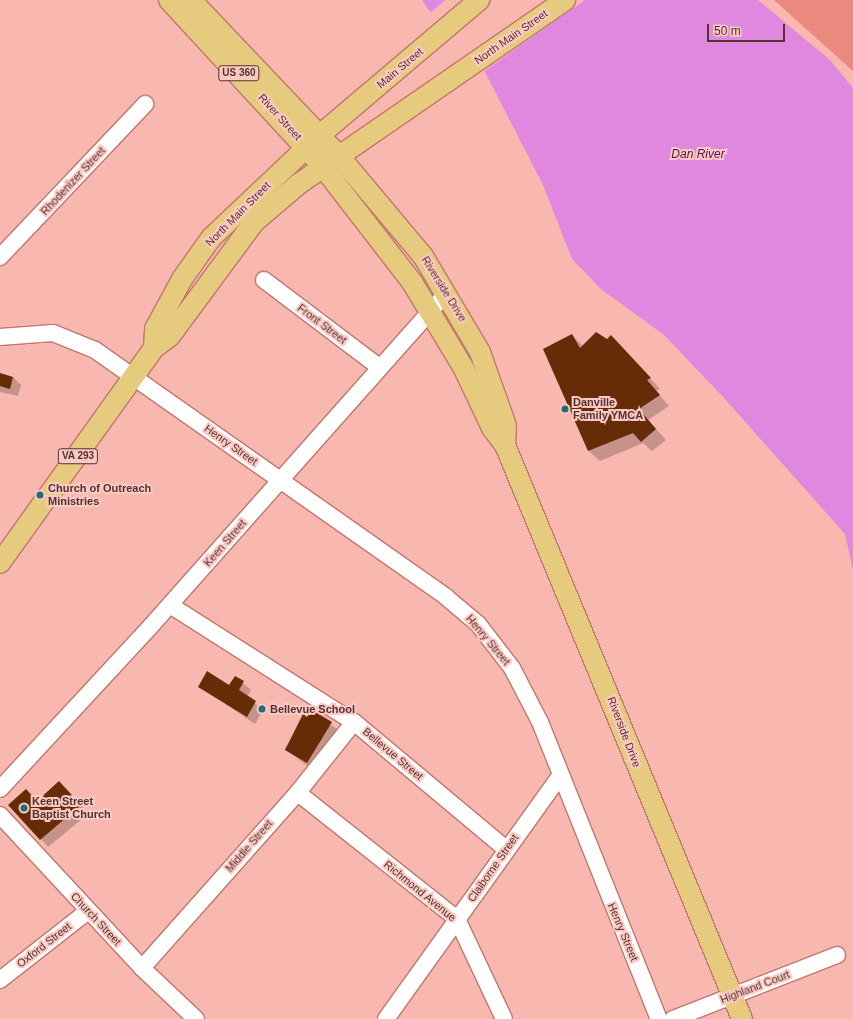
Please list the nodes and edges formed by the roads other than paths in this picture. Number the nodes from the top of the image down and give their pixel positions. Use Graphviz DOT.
graph roads {
  1 [pos="169,0"];
  2 [pos="191,0"];
  3 [pos="479,0"];
  4 [pos="564,0"];
  5 [pos="145,104"];
  6 [pos="314,142"];
  7 [pos="339,156"];
  8 [pos="323,167"];
  9 [pos="0,257"];
  10 [pos="264,280"];
  11 [pos="446,294"];
  12 [pos="430,312"];
  13 [pos="0,337"];
  14 [pos="154,348"];
  15 [pos="379,367"];
  16 [pos="134,376"];
  17 [pos="505,445"];
  18 [pos="281,480"];
  19 [pos="0,563"];
  20 [pos="170,605"];
  21 [pos="354,722"];
  22 [pos="560,776"];
  23 [pos="0,789"];
  24 [pos="298,793"];
  25 [pos="0,815"];
  26 [pos="506,849"];
  27 [pos="88,911"];
  28 [pos="457,919"];
  29 [pos="838,955"];
  30 [pos="142,968"];
  31 [pos="0,980"];
  32 [pos="732,996"];
  33 [pos="196,1019"];
  34 [pos="386,1019"];
  35 [pos="504,1019"];
  36 [pos="659,1019"];
  37 [pos="673,1019"];
  38 [pos="742,1019"];
  1 -- 6 [label="main road, River Street / US 360"];
  2 -- 6 [label="main road, River Street / US 360"];
  3 -- 6 [label="main road, Main Street"];
  4 -- 7 [label="main road, North Main Street / VA 293"];
  5 -- 9 [label="street, Rhodenizer Street"];
  6 -- 7 [label="main road, River Street / US 360"];
  6 -- 8 [label="main road, River Street / US 360"];
  6 -- 14 [label="main road, North Main Street"];
  7 -- 8 [label="main road, North Main Street / VA 293"];
  7 -- 11 [label="main road, Riverside Drive"];
  8 -- 12 [label="main road, Riverside Drive"];
  8 -- 14 [label="main road, North Main Street / VA 293"];
  10 -- 15 [label="street, Front Street"];
  11 -- 12 [label="street, Keen Street"];
  11 -- 17 [label="main road, Riverside Drive"];
  12 -- 15 [label="street, Keen Street"];
  12 -- 17 [label="main road, Riverside Drive"];
  13 -- 16 [label="street, Henry Street"];
  14 -- 16 [label="main road, North Main Street / VA 293"];
  15 -- 18 [label="street, Keen Street"];
  16 -- 18 [label="street, Henry Street"];
  16 -- 19 [label="main road, North Main Street / VA 293"];
  17 -- 32 [label="main road, Riverside Drive"];
  18 -- 20 [label="street, Keen Street"];
  18 -- 22 [label="street, Henry Street"];
  20 -- 21 [label="street, Bellevue Street"];
  20 -- 23 [label="street, Keen Street"];
  21 -- 24 [label="street, Middle Street"];
  21 -- 26 [label="street, Bellevue Street"];
  22 -- 26 [label="street, Claiborne Street"];
  22 -- 36 [label="street, Henry Street"];
  24 -- 28 [label="street, Richmond Avenue"];
  24 -- 30 [label="street, Middle Street"];
  25 -- 27 [label="street, Church Street"];
  26 -- 28 [label="street, Claiborne Street"];
  27 -- 30 [label="street, Church Street"];
  27 -- 31 [label="street, Oxford Street"];
  28 -- 34 [label="street, Claiborne Street"];
  28 -- 35 [label="street, Richmond Avenue"];
  29 -- 32 [label="street, Highland Court"];
  30 -- 33 [label="street, Church Street"];
  32 -- 37 [label="street, Highland Court"];
  32 -- 38 [label="main road, Riverside Drive"];
}
